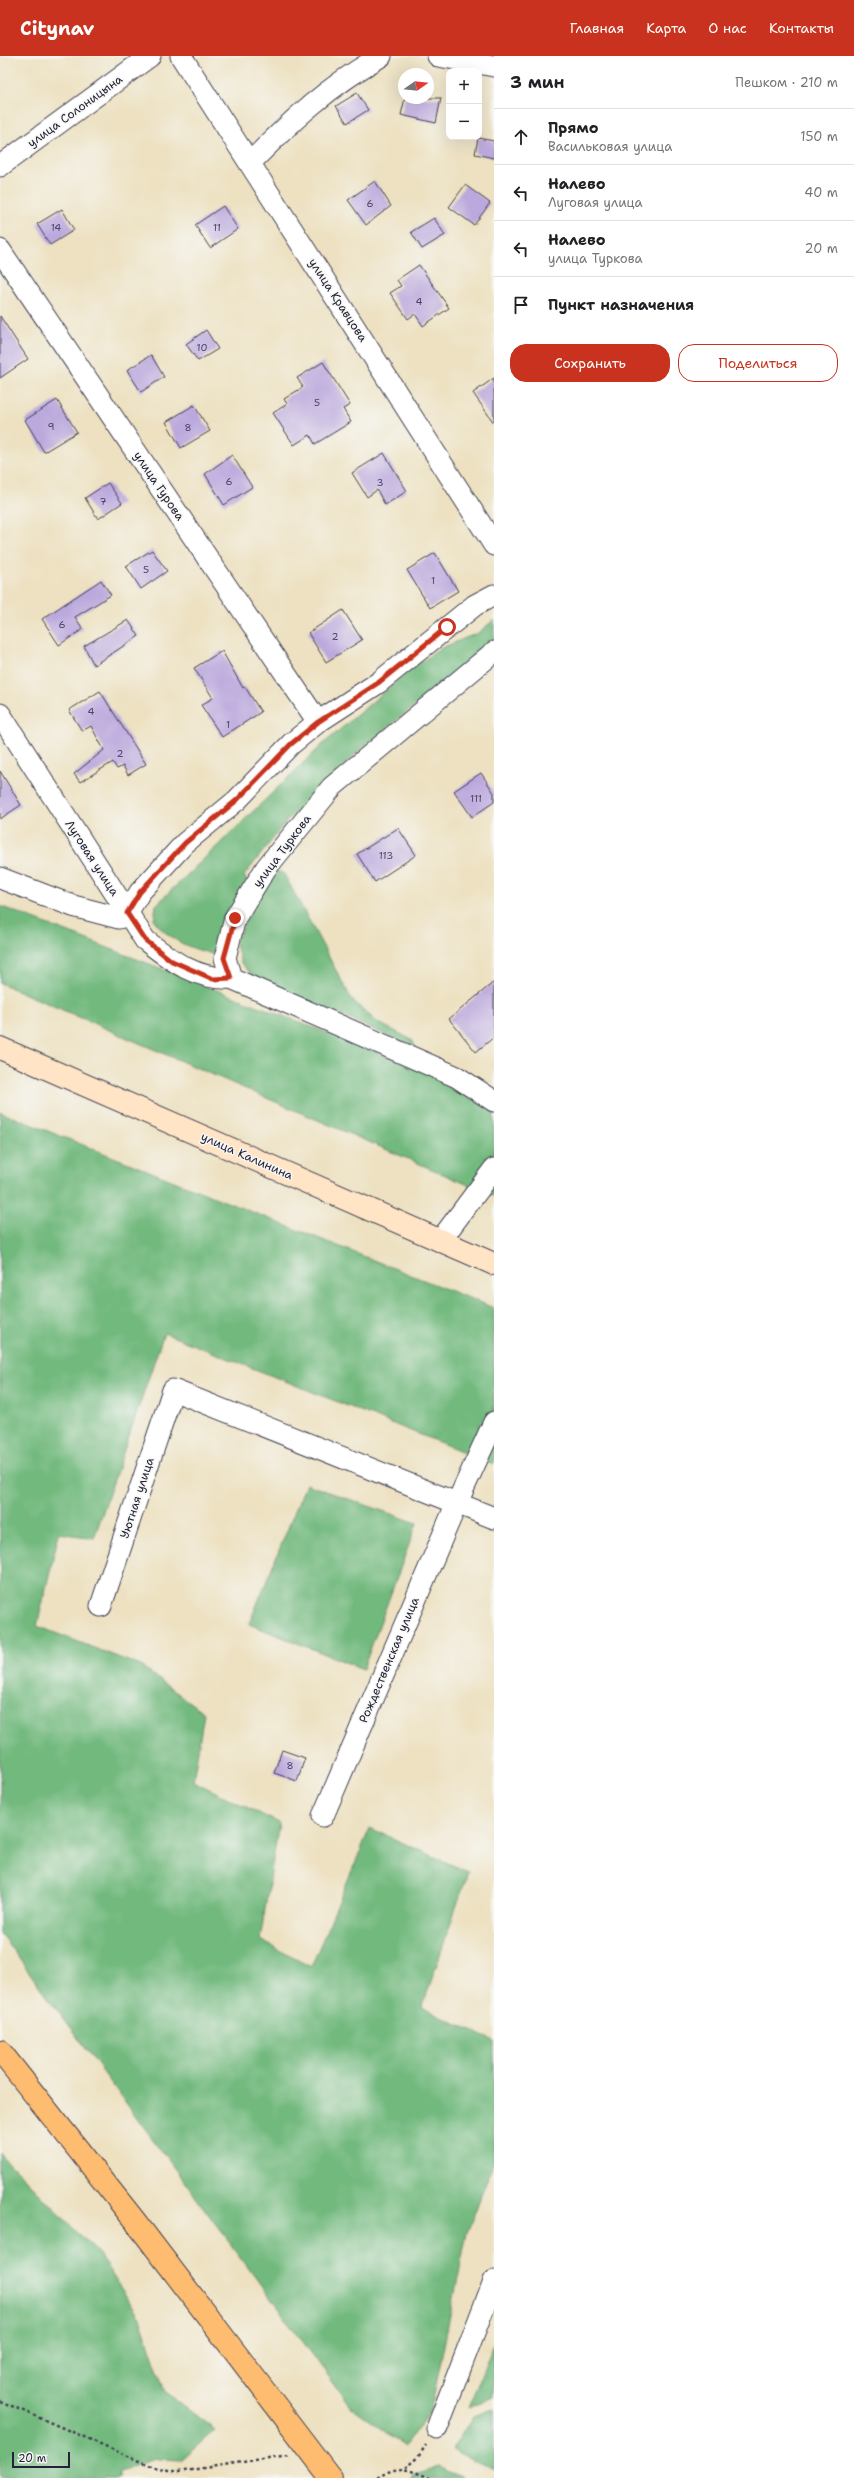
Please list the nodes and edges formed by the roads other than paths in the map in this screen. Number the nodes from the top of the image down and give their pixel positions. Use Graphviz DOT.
graph roads {
  1 [pos="150,56"];
  2 [pos="181,56"];
  3 [pos="381,56"];
  4 [pos="438,56"];
  5 [pos="494,66"];
  6 [pos="250,163"];
  7 [pos="0,166"];
  8 [pos="0,250"];
  9 [pos="494,545"];
  10 [pos="494,595"];
  11 [pos="494,652"];
  12 [pos="0,714"];
  13 [pos="318,722"];
  14 [pos="0,878"];
  15 [pos="127,913"];
  16 [pos="231,978"];
  17 [pos="0,1048"];
  18 [pos="494,1102"];
  19 [pos="494,1169"];
  20 [pos="440,1242"];
  21 [pos="494,1264"];
  22 [pos="494,1422"];
  23 [pos="456,1504"];
  24 [pos="494,1518"];
  25 [pos="101,1606"];
  26 [pos="323,1816"];
  27 [pos="0,2051"];
  28 [pos="494,2281"];
  29 [pos="437,2428"];
  30 [pos="331,2478"];
  1 -- 7 [label="street, улица Солоницына"];
  2 -- 6 [label="street, улица Кравцова"];
  3 -- 6 [label="street"];
  4 -- 5 [label="street"];
  6 -- 9 [label="street, улица Кравцова"];
  8 -- 13 [label="street, улица Гурова"];
  10 -- 13 [label="street"];
  11 -- 16 [label="street, улица Туркова"];
  12 -- 15 [label="street, Луговая улица"];
  13 -- 15 [label="street"];
  14 -- 15 [label="street"];
  15 -- 16 [label="street, Луговая улица"];
  16 -- 18 [label="street"];
  17 -- 20 [label="main road, улица Калинина"];
  19 -- 20 [label="street"];
  20 -- 21 [label="main road, улица Калинина"];
  22 -- 23 [label="street, Рождественская улица"];
  23 -- 24 [label="street"];
  23 -- 25 [label="street, Уютная улица"];
  23 -- 26 [label="street, Рождественская улица"];
  27 -- 30 [label="main road"];
  28 -- 29 [label="street"];
}
